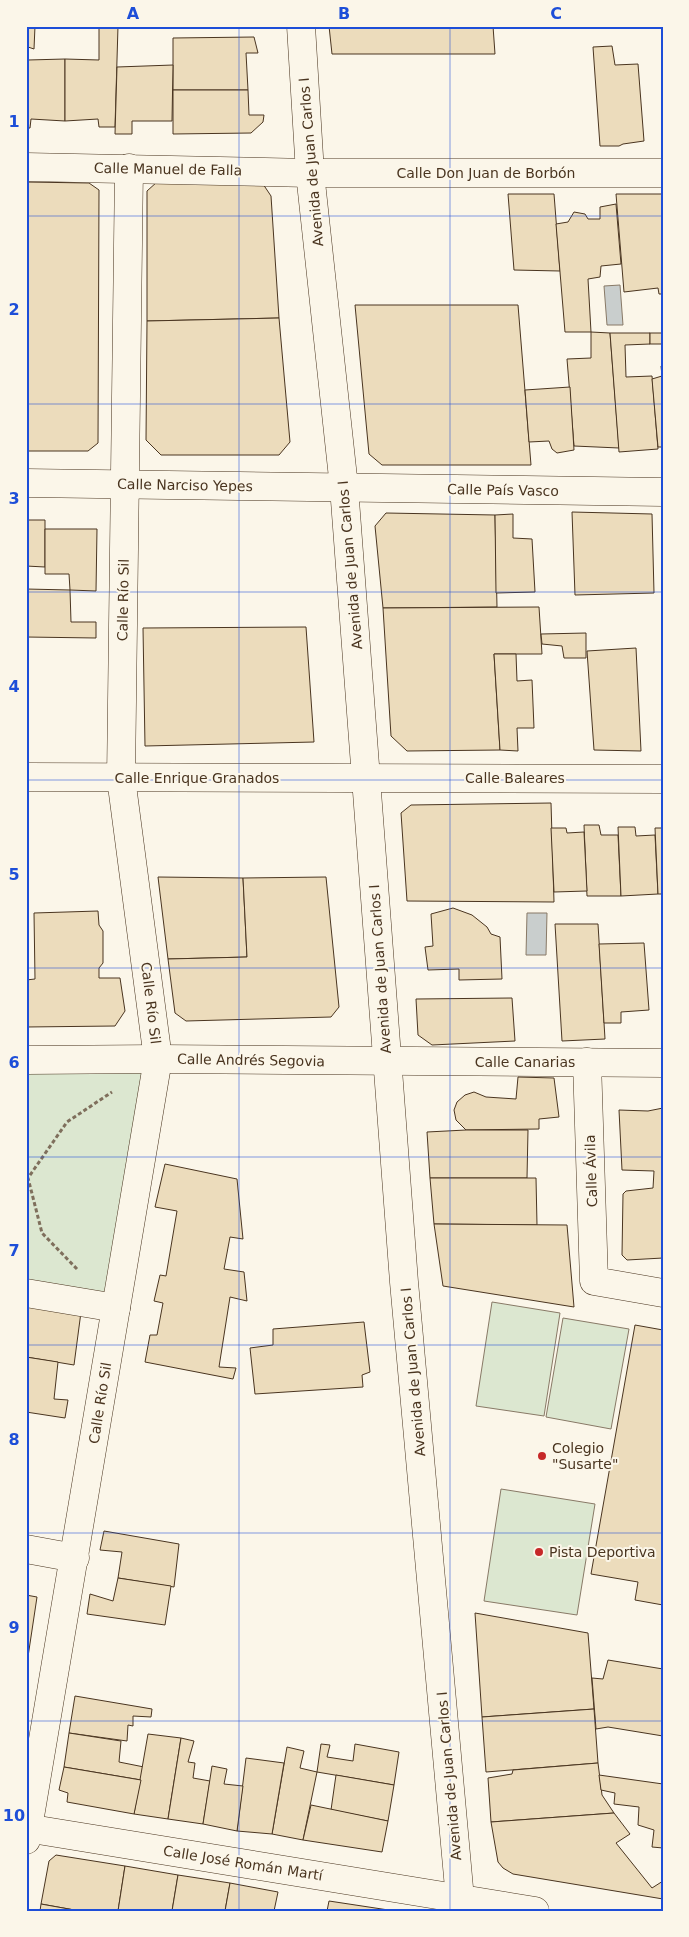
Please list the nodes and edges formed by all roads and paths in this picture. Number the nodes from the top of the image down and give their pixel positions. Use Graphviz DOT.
graph roads {
  1 [pos="301,26"];
  2 [pos="26,167"];
  3 [pos="129,168"];
  4 [pos="310,173"];
  5 [pos="663,173"];
  6 [pos="26,483"];
  7 [pos="125,484"];
  8 [pos="344,487"];
  9 [pos="663,492"];
  10 [pos="26,777"];
  11 [pos="121,778"];
  12 [pos="367,778"];
  13 [pos="663,779"];
  14 [pos="158,1059"];
  15 [pos="26,1060"];
  16 [pos="387,1062"];
  17 [pos="587,1062"];
  18 [pos="663,1063"];
  19 [pos="115,1090"];
  20 [pos="27,1178"];
  21 [pos="26,1293"];
  22 [pos="663,1293"];
  23 [pos="116,1308"];
  24 [pos="26,1550"];
  25 [pos="75,1558"];
  26 [pos="27,1832"];
  27 [pos="459,1905"];
  28 [pos="535,1911"];
  1 -- 4 [label="street, Avenida de Juan Carlos I"];
  2 -- 3 [label="street, Calle Manuel de Falla"];
  3 -- 4 [label="street, Calle Manuel de Falla"];
  3 -- 7 [label="street, Calle Río Sil"];
  4 -- 5 [label="street, Calle Don Juan de Borbón"];
  4 -- 8 [label="street, Avenida de Juan Carlos I"];
  6 -- 7 [label="street, Calle Narciso Yepes"];
  7 -- 8 [label="street, Calle Narciso Yepes"];
  7 -- 11 [label="street, Calle Río Sil"];
  8 -- 9 [label="street, Calle País Vasco"];
  8 -- 12 [label="street, Avenida de Juan Carlos I"];
  10 -- 11 [label="street, Calle Enrique Granados"];
  11 -- 12 [label="street, Calle Enrique Granados"];
  11 -- 14 [label="street, Calle Río Sil"];
  12 -- 13 [label="street, Calle Baleares"];
  12 -- 16 [label="street, Avenida de Juan Carlos I"];
  14 -- 15 [label="street, Calle Andrés Segovia"];
  14 -- 16 [label="street, Calle Andrés Segovia"];
  14 -- 23 [label="street, Calle Río Sil"];
  16 -- 17 [label="street, Calle Canarias"];
  16 -- 27 [label="street, Avenida de Juan Carlos I"];
  17 -- 18 [label="street, Calle Canarias"];
  17 -- 22 [label="street, Calle Ávila"];
  19 -- 20 [label="path"];
  20 -- 23 [label="path"];
  21 -- 23 [label="street"];
  23 -- 25 [label="street, Calle Río Sil"];
  24 -- 25 [label="street"];
  25 -- 26 [label="street, Calle Río Sil"];
  26 -- 27 [label="street, Calle José Román Martí"];
  27 -- 28 [label="street, Calle José Román Martí"];
}
